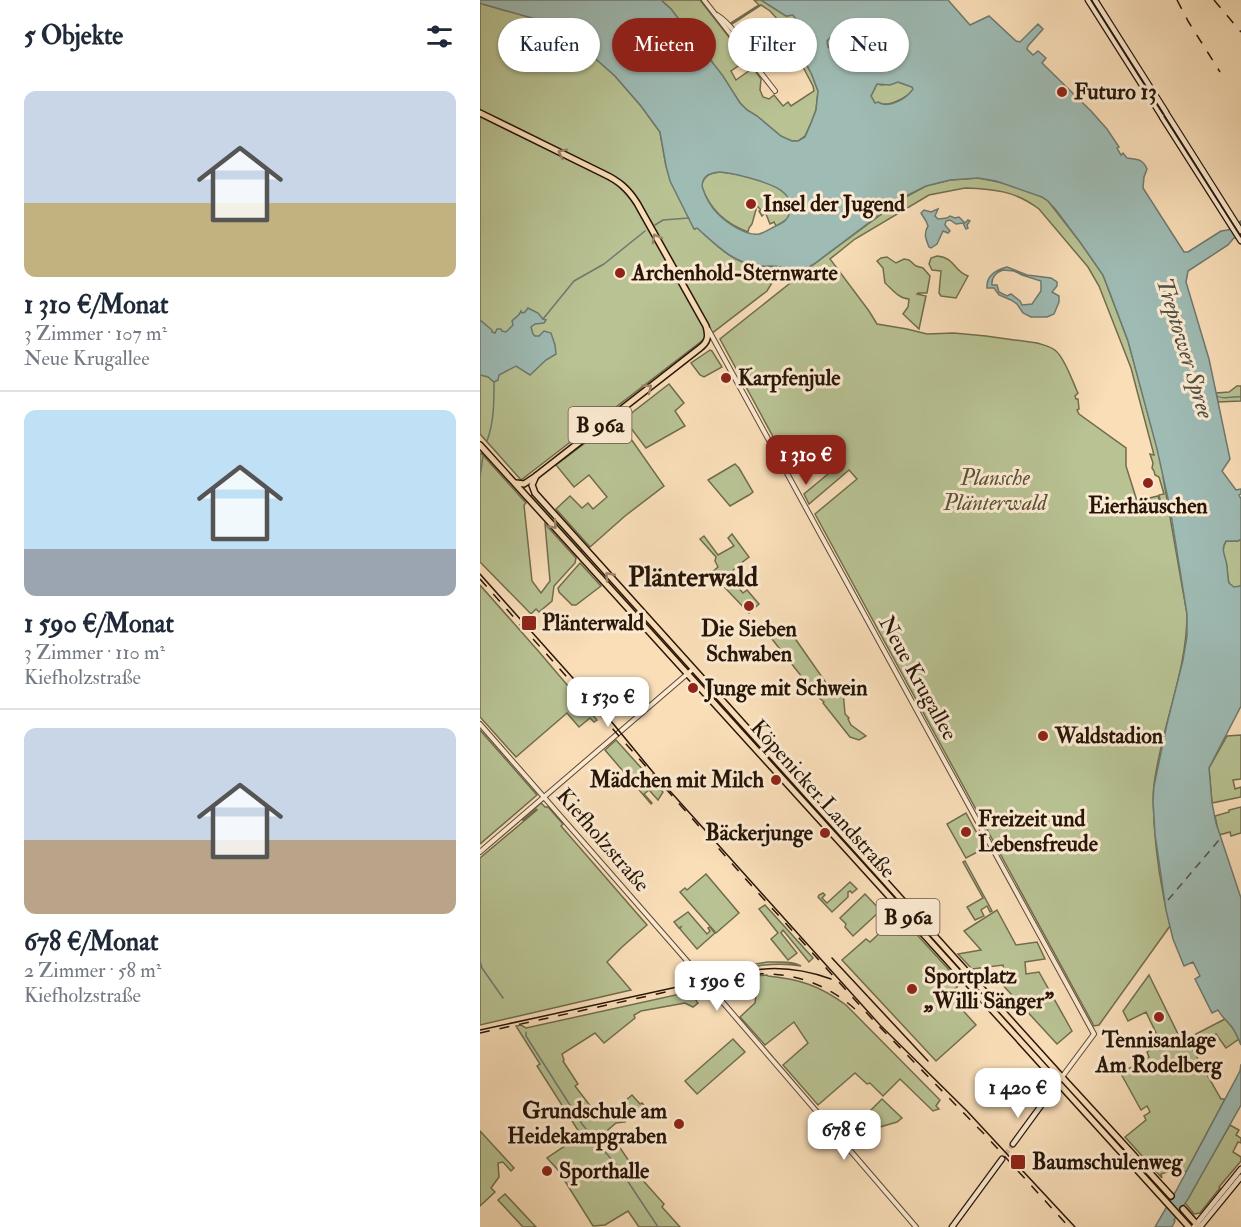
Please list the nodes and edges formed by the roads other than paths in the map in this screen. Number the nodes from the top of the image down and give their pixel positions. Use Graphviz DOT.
graph roads {
  1 [pos="704,0"];
  2 [pos="1088,0"];
  3 [pos="1095,0"];
  4 [pos="775,91"];
  5 [pos="480,113"];
  6 [pos="1164,114"];
  7 [pos="1231,221"];
  8 [pos="1241,231"];
  9 [pos="1241,241"];
  10 [pos="706,326"];
  11 [pos="480,445"];
  12 [pos="536,476"];
  13 [pos="515,483"];
  14 [pos="690,671"];
  15 [pos="480,724"];
  16 [pos="544,797"];
  17 [pos="480,852"];
  18 [pos="702,978"];
  19 [pos="707,984"];
  20 [pos="1060,1080"];
  21 [pos="1013,1144"];
  22 [pos="1002,1159"];
  23 [pos="1241,1169"];
  24 [pos="1241,1178"];
  25 [pos="1156,1179"];
  26 [pos="1231,1185"];
  27 [pos="1156,1190"];
  28 [pos="1171,1196"];
  29 [pos="1183,1209"];
  30 [pos="1196,1226"];
  31 [pos="916,1227"];
  32 [pos="952,1227"];
  1 -- 4 [label="street"];
  2 -- 6 [label="main road"];
  3 -- 6 [label="main road"];
  10 -- 5 [label="main road, one-way"];
  6 -- 7 [label="main road"];
  7 -- 8 [label="main road"];
  7 -- 9 [label="main road"];
  12 -- 10 [label="main road, B 96a, one-way"];
  10 -- 20 [label="street, Neue Krugallee"];
  11 -- 13 [label="main road, B 96a"];
  12 -- 13 [label="main road"];
  14 -- 12 [label="main road, Köpenicker Landstraße / B 96a, one-way"];
  13 -- 14 [label="main road, Köpenicker Landstraße / B 96a, one-way"];
  14 -- 16 [label="street"];
  14 -- 20 [label="main road, Köpenicker Landstraße / B 96a"];
  15 -- 16 [label="street, Kiefholzstraße"];
  16 -- 17 [label="street"];
  16 -- 18 [label="street, Kiefholzstraße"];
  19 -- 31 [label="street"];
  20 -- 21 [label="main road"];
  20 -- 25 [label="main road, Köpenicker Landstraße / B 96a"];
  20 -- 27 [label="main road, Köpenicker Landstraße / B 96a"];
  22 -- 32 [label="main road"];
  23 -- 26 [label="main road"];
  24 -- 26 [label="main road"];
  25 -- 27 [label="main road"];
  25 -- 28 [label="main road, Köpenicker Landstraße / B 96a"];
  26 -- 30 [label="main road"];
  27 -- 30 [label="main road, Köpenicker Landstraße / B 96a"];
  29 -- 30 [label="main road"];
}
